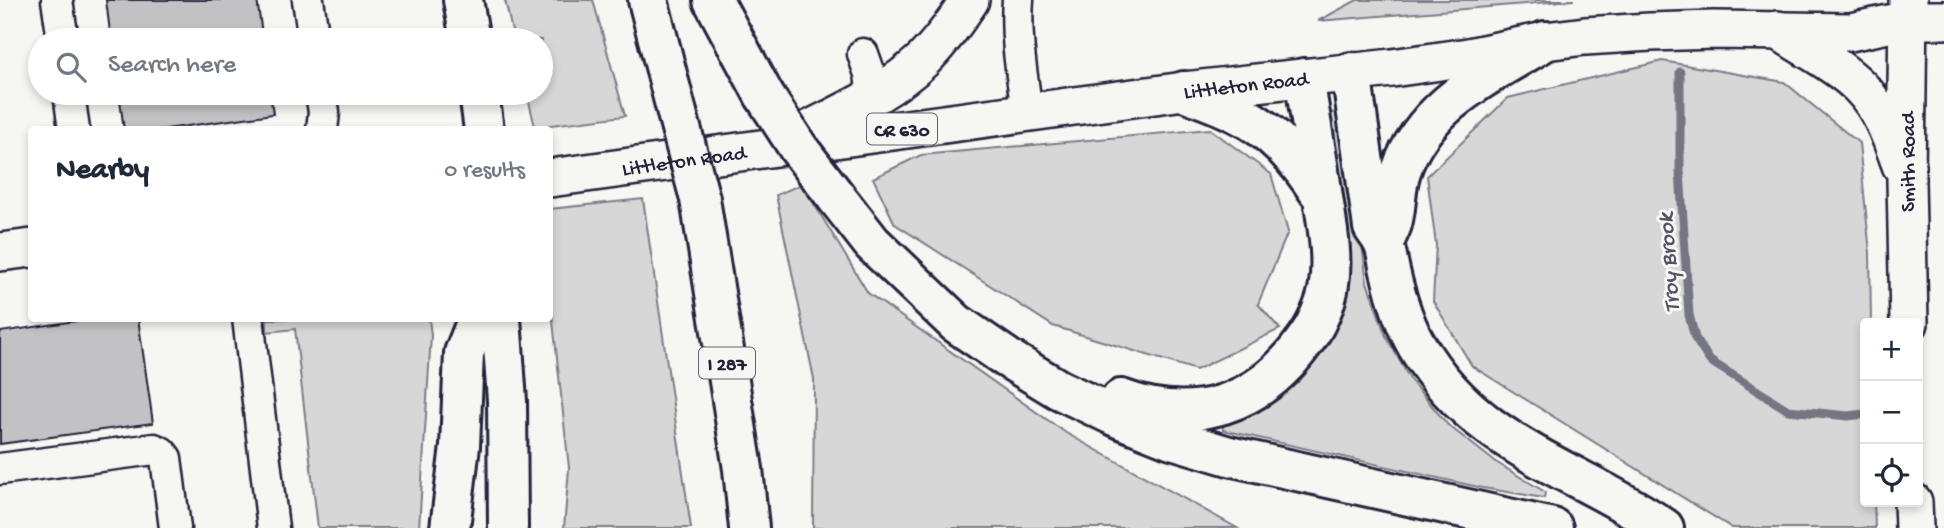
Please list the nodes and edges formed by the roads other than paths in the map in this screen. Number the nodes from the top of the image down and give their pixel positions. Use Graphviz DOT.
graph roads {
  1 [pos="57,0"];
  2 [pos="309,0"];
  3 [pos="463,0"];
  4 [pos="648,0"];
  5 [pos="713,0"];
  6 [pos="970,0"];
  7 [pos="1018,0"];
  8 [pos="1908,10"];
  9 [pos="1944,20"];
  10 [pos="61,28"];
  11 [pos="312,28"];
  12 [pos="468,28"];
  13 [pos="1778,30"];
  14 [pos="1545,41"];
  15 [pos="863,54"];
  16 [pos="1351,72"];
  17 [pos="1304,78"];
  18 [pos="1184,91"];
  19 [pos="873,96"];
  20 [pos="71,105"];
  21 [pos="323,105"];
  22 [pos="1027,112"];
  23 [pos="73,126"];
  24 [pos="322,126"];
  25 [pos="777,146"];
  26 [pos="553,178"];
  27 [pos="1906,180"];
  28 [pos="1323,197"];
  29 [pos="1384,243"];
  30 [pos="28,248"];
  31 [pos="0,252"];
  32 [pos="1909,318"];
  33 [pos="248,322"];
  34 [pos="476,322"];
  35 [pos="501,322"];
  36 [pos="956,323"];
  37 [pos="0,469"];
  38 [pos="1913,507"];
  39 [pos="174,528"];
  40 [pos="273,528"];
  41 [pos="450,528"];
  42 [pos="508,528"];
  43 [pos="749,528"];
  44 [pos="1553,528"];
  45 [pos="1664,528"];
  46 [pos="1914,528"];
  1 -- 10 [label="street"];
  2 -- 11 [label="street"];
  3 -- 12 [label="highway"];
  4 -- 43 [label="highway, I 287, bridge"];
  5 -- 36 [label="highway, bridge"];
  6 -- 19 [label="main road"];
  7 -- 22 [label="street"];
  8 -- 9 [label="main road, Littleton Road / CR 630"];
  8 -- 13 [label="main road, Littleton Road / CR 630"];
  8 -- 27 [label="main road, Smith Road"];
  13 -- 14 [label="main road, Littleton Road / CR 630"];
  13 -- 27 [label="main road"];
  14 -- 16 [label="main road, Littleton Road / CR 630"];
  14 -- 29 [label="highway"];
  15 -- 19 [label="street"];
  16 -- 17 [label="main road, Littleton Road / CR 630"];
  16 -- 29 [label="highway"];
  17 -- 18 [label="main road, Littleton Road / CR 630"];
  17 -- 28 [label="highway"];
  18 -- 22 [label="main road, Littleton Road / CR 630"];
  18 -- 28 [label="highway"];
  19 -- 25 [label="main road"];
  20 -- 23 [label="street"];
  21 -- 24 [label="street"];
  22 -- 25 [label="main road, Littleton Road / CR 630"];
  25 -- 26 [label="main road, Littleton Road / CR 630"];
  27 -- 32 [label="main road, Smith Road"];
  28 -- 36 [label="highway"];
  29 -- 45 [label="highway"];
  30 -- 31 [label="main road"];
  33 -- 40 [label="street"];
  34 -- 41 [label="highway"];
  35 -- 42 [label="highway"];
  36 -- 44 [label="highway"];
  37 -- 39 [label="street"];
  38 -- 46 [label="main road"];
}
